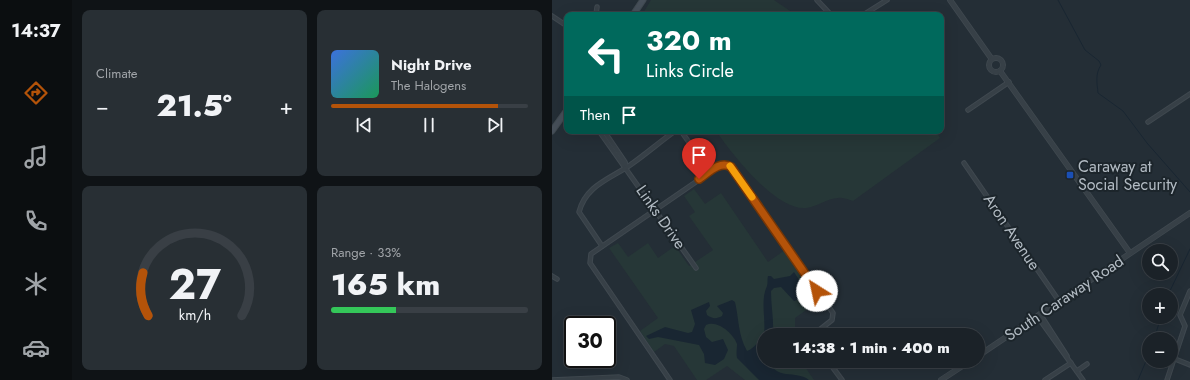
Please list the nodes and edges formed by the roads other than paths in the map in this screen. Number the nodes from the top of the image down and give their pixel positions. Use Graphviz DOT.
graph roads {
  1 [pos="643,0"];
  2 [pos="818,0"];
  3 [pos="887,0"];
  4 [pos="950,0"];
  5 [pos="597,7"];
  6 [pos="596,12"];
  7 [pos="635,12"];
  8 [pos="828,12"];
  9 [pos="868,12"];
  10 [pos="552,16"];
  11 [pos="564,24"];
  12 [pos="991,58"];
  13 [pos="1000,71"];
  14 [pos="1009,82"];
  15 [pos="1190,94"];
  16 [pos="968,110"];
  17 [pos="564,114"];
  18 [pos="1148,122"];
  19 [pos="552,132"];
  20 [pos="601,134"];
  21 [pos="606,134"];
  22 [pos="671,134"];
  23 [pos="683,134"];
  24 [pos="964,163"];
  25 [pos="626,166"];
  26 [pos="710,172"];
  27 [pos="655,210"];
  28 [pos="1190,214"];
  29 [pos="602,246"];
  30 [pos="1130,253"];
  31 [pos="696,268"];
  32 [pos="552,276"];
  33 [pos="557,279"];
  34 [pos="1190,291"];
  35 [pos="1059,301"];
  36 [pos="1039,315"];
  37 [pos="822,328"];
  38 [pos="1178,349"];
  39 [pos="985,351"];
  40 [pos="1178,360"];
  41 [pos="1070,361"];
  42 [pos="1087,364"];
  43 [pos="1190,365"];
  44 [pos="833,368"];
  45 [pos="959,368"];
  46 [pos="1172,368"];
  47 [pos="1077,371"];
  48 [pos="552,380"];
  49 [pos="559,380"];
  50 [pos="626,380"];
  51 [pos="670,380"];
  52 [pos="842,380"];
  53 [pos="941,380"];
  54 [pos="1045,380"];
  55 [pos="1083,380"];
  56 [pos="1167,380"];
  1 -- 7 [label="main road"];
  2 -- 8 [label="street"];
  3 -- 9 [label="street"];
  4 -- 12 [label="street"];
  5 -- 6 [label="street"];
  10 -- 11 [label="street"];
  12 -- 13 [label="street"];
  12 -- 13 [label="street"];
  13 -- 14 [label="street"];
  14 -- 16 [label="street"];
  14 -- 30 [label="street"];
  15 -- 18 [label="street"];
  17 -- 19 [label="main road"];
  20 -- 25 [label="street, Links Drive"];
  21 -- 25 [label="street, Links Drive"];
  22 -- 25 [label="street"];
  23 -- 26 [label="street"];
  24 -- 35 [label="street, Aron Avenue"];
  25 -- 27 [label="street, Links Drive"];
  25 -- 29 [label="street"];
  26 -- 27 [label="street"];
  26 -- 37 [label="street"];
  27 -- 29 [label="street"];
  27 -- 31 [label="street, Links Drive"];
  28 -- 30 [label="street, South Caraway Road"];
  29 -- 51 [label="street"];
  30 -- 35 [label="street, South Caraway Road"];
  32 -- 33 [label="street"];
  34 -- 38 [label="street"];
  35 -- 36 [label="street, South Caraway Road"];
  36 -- 39 [label="street, South Caraway Road"];
  36 -- 41 [label="street"];
  40 -- 43 [label="street"];
  41 -- 47 [label="street"];
  41 -- 54 [label="street"];
  42 -- 47 [label="street"];
  44 -- 52 [label="street"];
  45 -- 53 [label="street"];
  46 -- 56 [label="street"];
  47 -- 55 [label="street"];
  48 -- 49 [label="street"];
  49 -- 50 [label="street"];
}
